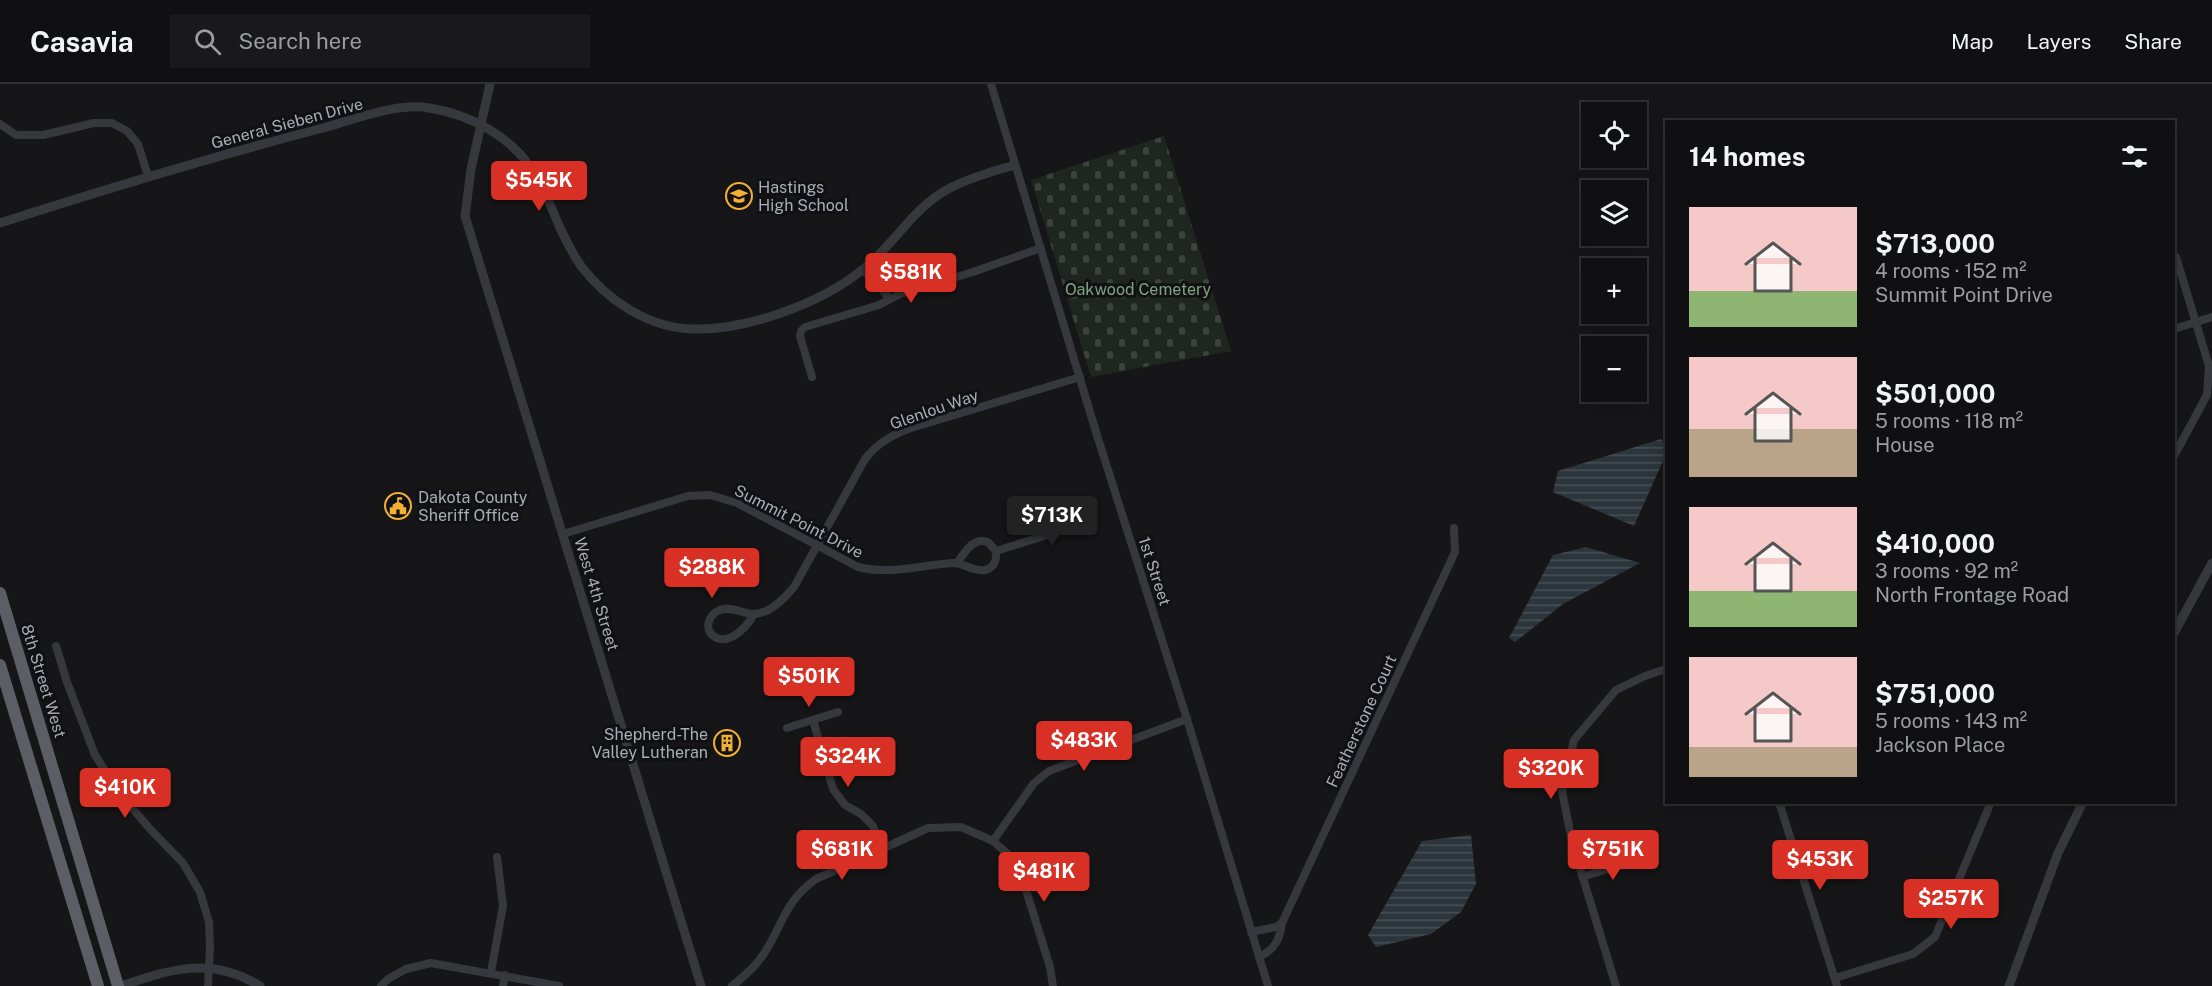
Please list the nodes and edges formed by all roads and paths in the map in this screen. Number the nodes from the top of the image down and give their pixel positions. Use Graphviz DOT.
graph roads {
  1 [pos="490,84"];
  2 [pos="991,84"];
  3 [pos="0,124"];
  4 [pos="482,125"];
  5 [pos="1016,165"];
  6 [pos="148,176"];
  7 [pos="0,223"];
  8 [pos="1041,248"];
  9 [pos="2176,257"];
  10 [pos="863,270"];
  11 [pos="889,299"];
  12 [pos="2212,317"];
  13 [pos="2197,322"];
  14 [pos="2175,329"];
  15 [pos="812,377"];
  16 [pos="1080,377"];
  17 [pos="2175,454"];
  18 [pos="1093,510"];
  19 [pos="1454,528"];
  20 [pos="563,534"];
  21 [pos="816,545"];
  22 [pos="996,551"];
  23 [pos="957,563"];
  24 [pos="2212,563"];
  25 [pos="0,593"];
  26 [pos="754,614"];
  27 [pos="2175,631"];
  28 [pos="56,646"];
  29 [pos="0,665"];
  30 [pos="1665,669"];
  31 [pos="838,712"];
  32 [pos="1187,719"];
  33 [pos="813,720"];
  34 [pos="787,728"];
  35 [pos="1780,804"];
  36 [pos="1991,804"];
  37 [pos="2082,804"];
  38 [pos="993,841"];
  39 [pos="882,849"];
  40 [pos="498,857"];
  41 [pos="1636,860"];
  42 [pos="1582,877"];
  43 [pos="1282,923"];
  44 [pos="1251,932"];
  45 [pos="1259,957"];
  46 [pos="209,967"];
  47 [pos="491,972"];
  48 [pos="505,975"];
  49 [pos="1836,982"];
  50 [pos="98,986"];
  51 [pos="120,986"];
  52 [pos="208,986"];
  53 [pos="260,986"];
  54 [pos="381,986"];
  55 [pos="503,986"];
  56 [pos="559,986"];
  57 [pos="701,986"];
  58 [pos="732,986"];
  59 [pos="1053,986"];
  60 [pos="1268,986"];
  61 [pos="1616,986"];
  62 [pos="2008,986"];
  1 -- 4 [label="street, West 4th Street"];
  2 -- 5 [label="street, 1st Street"];
  3 -- 6 [label="street"];
  4 -- 6 [label="street, General Sieben Drive"];
  4 -- 10 [label="street, General Sieben Drive"];
  4 -- 20 [label="street, West 4th Street"];
  5 -- 8 [label="street, 1st Street"];
  5 -- 10 [label="street, General Sieben Drive"];
  6 -- 7 [label="street, General Sieben Drive"];
  8 -- 11 [label="street"];
  8 -- 16 [label="street, 1st Street"];
  9 -- 13 [label="street"];
  10 -- 11 [label="street"];
  11 -- 15 [label="street"];
  12 -- 13 [label="street"];
  13 -- 14 [label="street"];
  13 -- 17 [label="street"];
  16 -- 21 [label="street, Glenlou Way"];
  16 -- 32 [label="street, 1st Street"];
  18 -- 22 [label="street"];
  19 -- 43 [label="street, Featherstone Court"];
  20 -- 21 [label="street, Summit Point Drive"];
  20 -- 57 [label="street, West 4th Street"];
  21 -- 23 [label="street, Summit Point Drive"];
  21 -- 26 [label="street, Glenlou Way"];
  22 -- 23 [label="street"];
  22 -- 23 [label="street, Summit Point Drive"];
  24 -- 27 [label="street"];
  25 -- 51 [label="highway, 8th Street West"];
  26 -- 26 [label="street, Glenlou Way"];
  28 -- 46 [label="street"];
  29 -- 50 [label="highway"];
  30 -- 42 [label="street"];
  31 -- 33 [label="street"];
  32 -- 38 [label="street"];
  32 -- 44 [label="street, 1st Street"];
  33 -- 34 [label="street"];
  33 -- 39 [label="street"];
  35 -- 49 [label="street"];
  36 -- 49 [label="street"];
  37 -- 62 [label="street"];
  38 -- 39 [label="street"];
  38 -- 59 [label="street"];
  39 -- 58 [label="street"];
  40 -- 47 [label="street"];
  41 -- 42 [label="street"];
  42 -- 61 [label="street"];
  43 -- 44 [label="street"];
  43 -- 45 [label="street, Featherstone Court"];
  44 -- 45 [label="street, 1st Street"];
  45 -- 60 [label="street, 1st Street"];
  46 -- 51 [label="street"];
  46 -- 52 [label="street"];
  46 -- 53 [label="street"];
  47 -- 48 [label="street"];
  47 -- 54 [label="street"];
  48 -- 55 [label="street"];
  48 -- 56 [label="street"];
}
